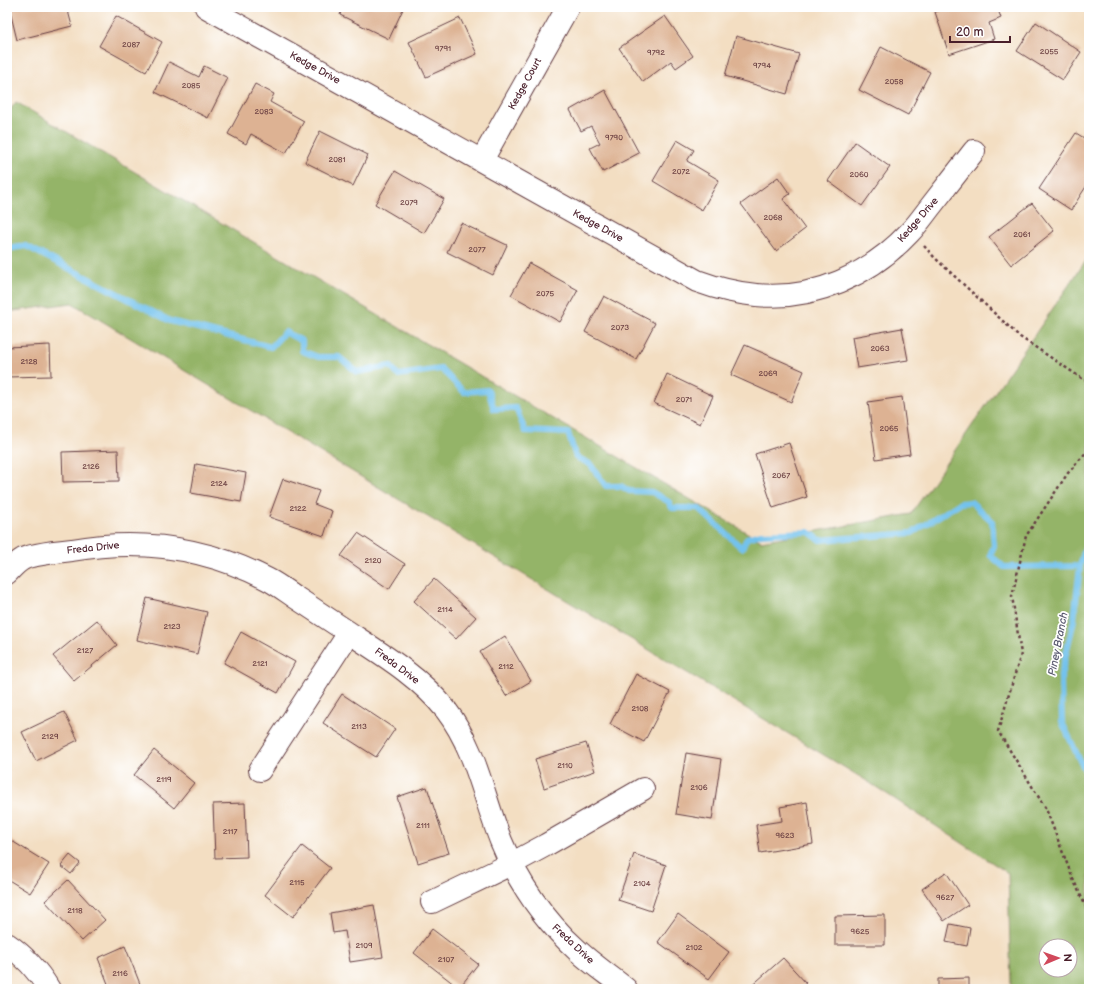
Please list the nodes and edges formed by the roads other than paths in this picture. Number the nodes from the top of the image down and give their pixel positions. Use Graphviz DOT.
graph roads {
  1 [pos="206,7"];
  2 [pos="568,7"];
  3 [pos="974,151"];
  4 [pos="482,160"];
  5 [pos="7,573"];
  6 [pos="350,633"];
  7 [pos="260,770"];
  8 [pos="643,788"];
  9 [pos="511,864"];
  10 [pos="432,902"];
  11 [pos="7,944"];
  12 [pos="49,989"];
  13 [pos="626,989"];
  1 -- 4 [label="street, Kedge Drive"];
  2 -- 4 [label="street, Kedge Court"];
  3 -- 4 [label="street, Kedge Drive"];
  5 -- 6 [label="street, Freda Drive"];
  6 -- 7 [label="street"];
  6 -- 9 [label="street, Freda Drive"];
  8 -- 9 [label="street"];
  9 -- 10 [label="street"];
  9 -- 13 [label="street, Freda Drive"];
  11 -- 12 [label="street"];
}
